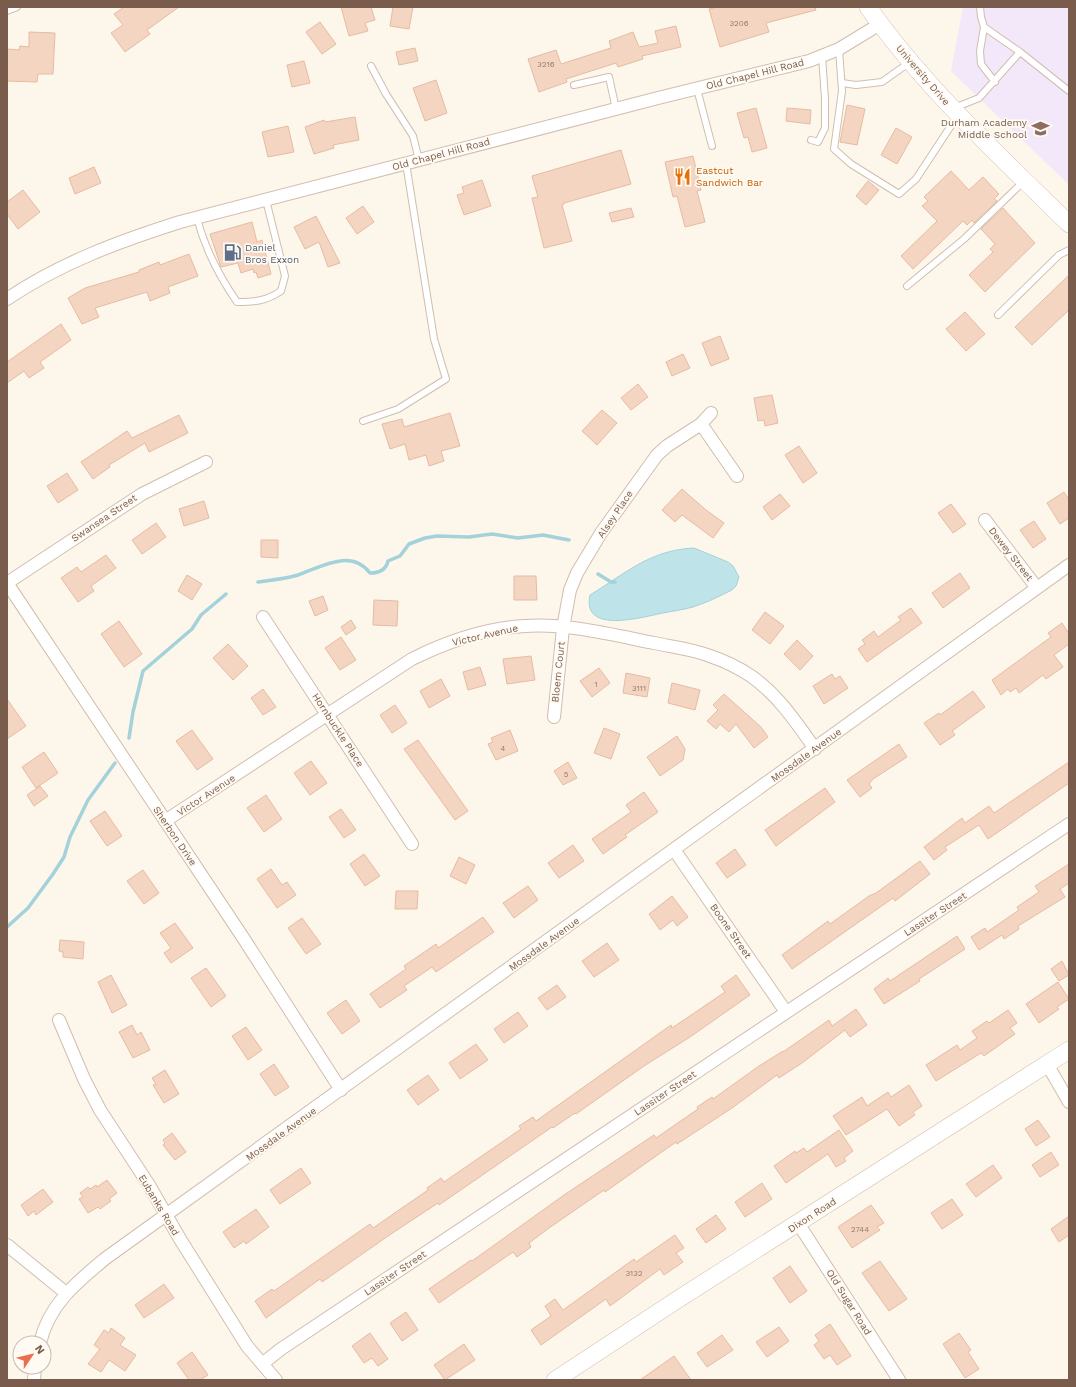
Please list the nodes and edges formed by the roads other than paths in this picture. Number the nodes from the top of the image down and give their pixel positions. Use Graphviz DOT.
graph roads {
  1 [pos="17,7"];
  2 [pos="868,7"];
  3 [pos="980,7"];
  4 [pos="7,11"];
  5 [pos="880,24"];
  6 [pos="984,27"];
  7 [pos="839,50"];
  8 [pos="1020,52"];
  9 [pos="822,56"];
  10 [pos="911,61"];
  11 [pos="372,66"];
  12 [pos="995,82"];
  13 [pos="842,83"];
  14 [pos="574,85"];
  15 [pos="697,89"];
  16 [pos="1069,91"];
  17 [pos="616,109"];
  18 [pos="955,112"];
  19 [pos="811,140"];
  20 [pos="712,146"];
  21 [pos="419,160"];
  22 [pos="406,163"];
  23 [pos="1025,181"];
  24 [pos="266,200"];
  25 [pos="197,218"];
  26 [pos="1069,224"];
  27 [pos="1069,250"];
  28 [pos="908,286"];
  29 [pos="7,299"];
  30 [pos="998,315"];
  31 [pos="711,413"];
  32 [pos="363,421"];
  33 [pos="701,424"];
  34 [pos="206,462"];
  35 [pos="737,476"];
  36 [pos="985,520"];
  37 [pos="1069,565"];
  38 [pos="7,583"];
  39 [pos="1037,588"];
  40 [pos="263,617"];
  41 [pos="564,628"];
  42 [pos="328,715"];
  43 [pos="554,717"];
  44 [pos="815,749"];
  45 [pos="165,821"];
  46 [pos="1069,824"];
  47 [pos="412,844"];
  48 [pos="675,850"];
  49 [pos="786,1012"];
  50 [pos="58,1020"];
  51 [pos="1069,1050"];
  52 [pos="1047,1064"];
  53 [pos="341,1090"];
  54 [pos="1069,1102"];
  55 [pos="167,1216"];
  56 [pos="798,1223"];
  57 [pos="7,1245"];
  58 [pos="66,1293"];
  59 [pos="43,1335"];
  60 [pos="262,1364"];
  61 [pos="276,1380"];
  62 [pos="555,1380"];
  63 [pos="900,1380"];
  1 -- 4 [label="lane"];
  2 -- 5 [label="street, University Drive"];
  3 -- 6 [label="lane"];
  5 -- 7 [label="street, Old Chapel Hill Road"];
  5 -- 10 [label="street, University Drive"];
  6 -- 8 [label="lane"];
  6 -- 12 [label="lane"];
  7 -- 9 [label="street, Old Chapel Hill Road"];
  7 -- 13 [label="lane"];
  8 -- 12 [label="lane"];
  8 -- 16 [label="lane"];
  9 -- 15 [label="street, Old Chapel Hill Road"];
  9 -- 19 [label="lane"];
  10 -- 13 [label="lane"];
  10 -- 18 [label="street, University Drive"];
  11 -- 21 [label="lane"];
  12 -- 18 [label="lane"];
  13 -- 18 [label="lane"];
  14 -- 17 [label="lane"];
  15 -- 17 [label="street, Old Chapel Hill Road"];
  15 -- 20 [label="lane"];
  17 -- 21 [label="street, Old Chapel Hill Road"];
  18 -- 23 [label="street, University Drive"];
  21 -- 22 [label="street, Old Chapel Hill Road"];
  22 -- 24 [label="street, Old Chapel Hill Road"];
  22 -- 32 [label="lane"];
  23 -- 26 [label="street, University Drive"];
  23 -- 28 [label="lane"];
  24 -- 25 [label="street, Old Chapel Hill Road"];
  24 -- 25 [label="lane"];
  25 -- 29 [label="street, Old Chapel Hill Road"];
  27 -- 30 [label="lane"];
  31 -- 33 [label="street, Alsey Place"];
  33 -- 35 [label="street"];
  33 -- 41 [label="street, Alsey Place"];
  34 -- 38 [label="street, Swansea Street"];
  36 -- 39 [label="street, Dewey Street"];
  37 -- 39 [label="street, Mossdale Avenue"];
  38 -- 45 [label="street, Sherbon Drive"];
  39 -- 44 [label="street, Mossdale Avenue"];
  40 -- 42 [label="street, Hornbuckle Place"];
  41 -- 42 [label="street, Victor Avenue"];
  41 -- 43 [label="street, Bloem Court"];
  41 -- 44 [label="street, Victor Avenue"];
  42 -- 45 [label="street, Victor Avenue"];
  42 -- 47 [label="street, Hornbuckle Place"];
  44 -- 48 [label="street, Mossdale Avenue"];
  45 -- 53 [label="street, Sherbon Drive"];
  46 -- 49 [label="street, Lassiter Street"];
  48 -- 49 [label="street, Boone Street"];
  48 -- 53 [label="street, Mossdale Avenue"];
  49 -- 60 [label="street, Lassiter Street"];
  50 -- 55 [label="street, Eubanks Road"];
  51 -- 52 [label="street, Dixon Road"];
  52 -- 54 [label="street"];
  52 -- 56 [label="street, Dixon Road"];
  53 -- 55 [label="street, Mossdale Avenue"];
  55 -- 58 [label="street, Mossdale Avenue"];
  55 -- 60 [label="street, Eubanks Road"];
  56 -- 62 [label="street, Dixon Road"];
  56 -- 63 [label="street, Old Sugar Road"];
  57 -- 58 [label="street"];
  58 -- 59 [label="street, Mossdale Avenue"];
  60 -- 61 [label="street, Eubanks Road"];
}
